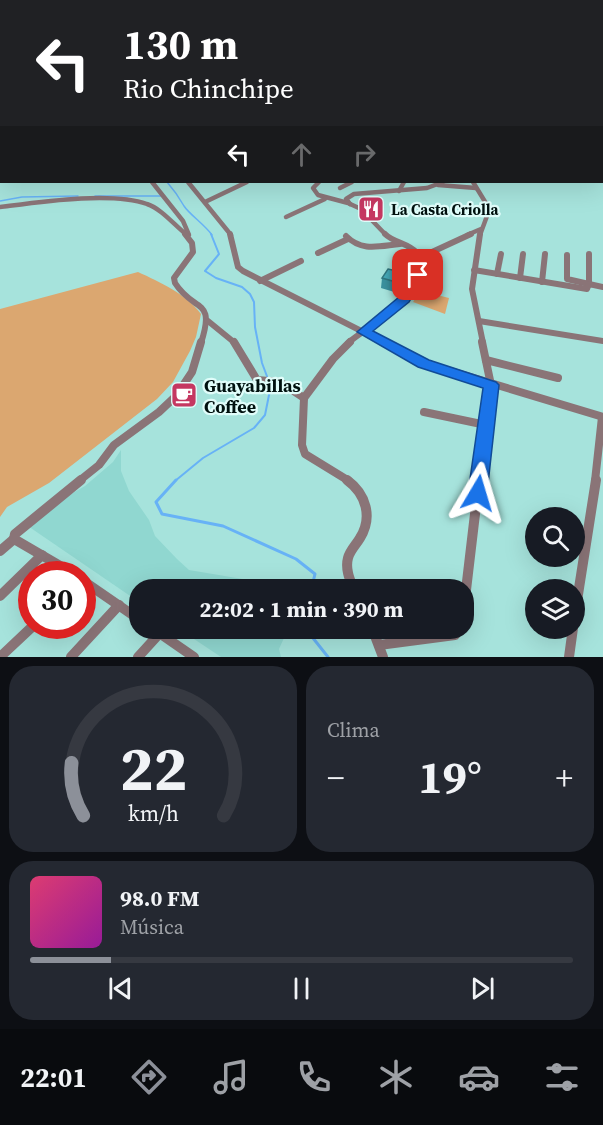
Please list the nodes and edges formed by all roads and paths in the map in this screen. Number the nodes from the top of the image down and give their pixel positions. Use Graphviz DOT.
graph roads {
  1 [pos="153,183"];
  2 [pos="189,183"];
  3 [pos="245,183"];
  4 [pos="318,183"];
  5 [pos="350,183"];
  6 [pos="403,183"];
  7 [pos="440,183"];
  8 [pos="474,183"];
  9 [pos="340,188"];
  10 [pos="476,188"];
  11 [pos="399,191"];
  12 [pos="326,199"];
  13 [pos="205,202"];
  14 [pos="350,204"];
  15 [pos="0,207"];
  16 [pos="286,218"];
  17 [pos="481,229"];
  18 [pos="189,235"];
  19 [pos="400,244"];
  20 [pos="318,253"];
  21 [pos="501,254"];
  22 [pos="523,254"];
  23 [pos="545,254"];
  24 [pos="589,254"];
  25 [pos="567,255"];
  26 [pos="419,258"];
  27 [pos="301,261"];
  28 [pos="474,270"];
  29 [pos="497,274"];
  30 [pos="520,278"];
  31 [pos="260,281"];
  32 [pos="542,282"];
  33 [pos="589,284"];
  34 [pos="603,286"];
  35 [pos="208,321"];
  36 [pos="479,321"];
  37 [pos="364,332"];
  38 [pos="603,341"];
  39 [pos="486,360"];
  40 [pos="558,378"];
  41 [pos="491,385"];
  42 [pos="304,398"];
  43 [pos="424,412"];
  44 [pos="603,417"];
  45 [pos="486,425"];
  46 [pos="16,534"];
  47 [pos="0,551"];
  48 [pos="42,555"];
  49 [pos="52,561"];
  50 [pos="350,579"];
  51 [pos="467,579"];
  52 [pos="580,579"];
  53 [pos="96,589"];
  54 [pos="0,596"];
  55 [pos="119,605"];
  56 [pos="129,612"];
  57 [pos="19,639"];
  58 [pos="150,639"];
  59 [pos="167,639"];
  60 [pos="436,639"];
  61 [pos="571,639"];
  62 [pos="381,651"];
  63 [pos="0,657"];
  64 [pos="71,657"];
  65 [pos="138,657"];
  66 [pos="194,657"];
  67 [pos="569,657"];
  1 -- 18 [label="street"];
  2 -- 13 [label="street"];
  3 -- 13 [label="street"];
  4 -- 12 [label="street"];
  5 -- 9 [label="street"];
  6 -- 11 [label="street"];
  7 -- 10 [label="street"];
  7 -- 11 [label="street"];
  8 -- 10 [label="street"];
  10 -- 17 [label="street"];
  11 -- 14 [label="street"];
  12 -- 14 [label="street"];
  12 -- 16 [label="street"];
  13 -- 31 [label="street"];
  14 -- 19 [label="street"];
  15 -- 18 [label="street"];
  17 -- 26 [label="street"];
  17 -- 28 [label="street"];
  18 -- 35 [label="street"];
  19 -- 20 [label="street"];
  19 -- 26 [label="street"];
  21 -- 29 [label="street"];
  22 -- 30 [label="street"];
  23 -- 32 [label="street"];
  24 -- 33 [label="street"];
  25 -- 33 [label="street"];
  26 -- 37 [label="street"];
  27 -- 31 [label="street"];
  28 -- 29 [label="street"];
  28 -- 36 [label="street"];
  29 -- 30 [label="street"];
  30 -- 32 [label="street"];
  31 -- 37 [label="street"];
  32 -- 33 [label="street"];
  33 -- 34 [label="street"];
  35 -- 42 [label="street"];
  35 -- 46 [label="street"];
  36 -- 38 [label="street"];
  36 -- 39 [label="street"];
  37 -- 41 [label="street"];
  37 -- 42 [label="street"];
  39 -- 40 [label="street"];
  39 -- 41 [label="street"];
  41 -- 44 [label="street"];
  41 -- 45 [label="street"];
  42 -- 50 [label="street"];
  43 -- 45 [label="street"];
  44 -- 52 [label="street"];
  45 -- 51 [label="street"];
  46 -- 47 [label="street"];
  46 -- 48 [label="street"];
  48 -- 49 [label="street"];
  48 -- 54 [label="street"];
  53 -- 55 [label="street"];
  55 -- 56 [label="street"];
  55 -- 64 [label="street"];
  57 -- 63 [label="street"];
  58 -- 65 [label="street"];
  59 -- 66 [label="street"];
  60 -- 62 [label="street"];
  61 -- 67 [label="street"];
}
